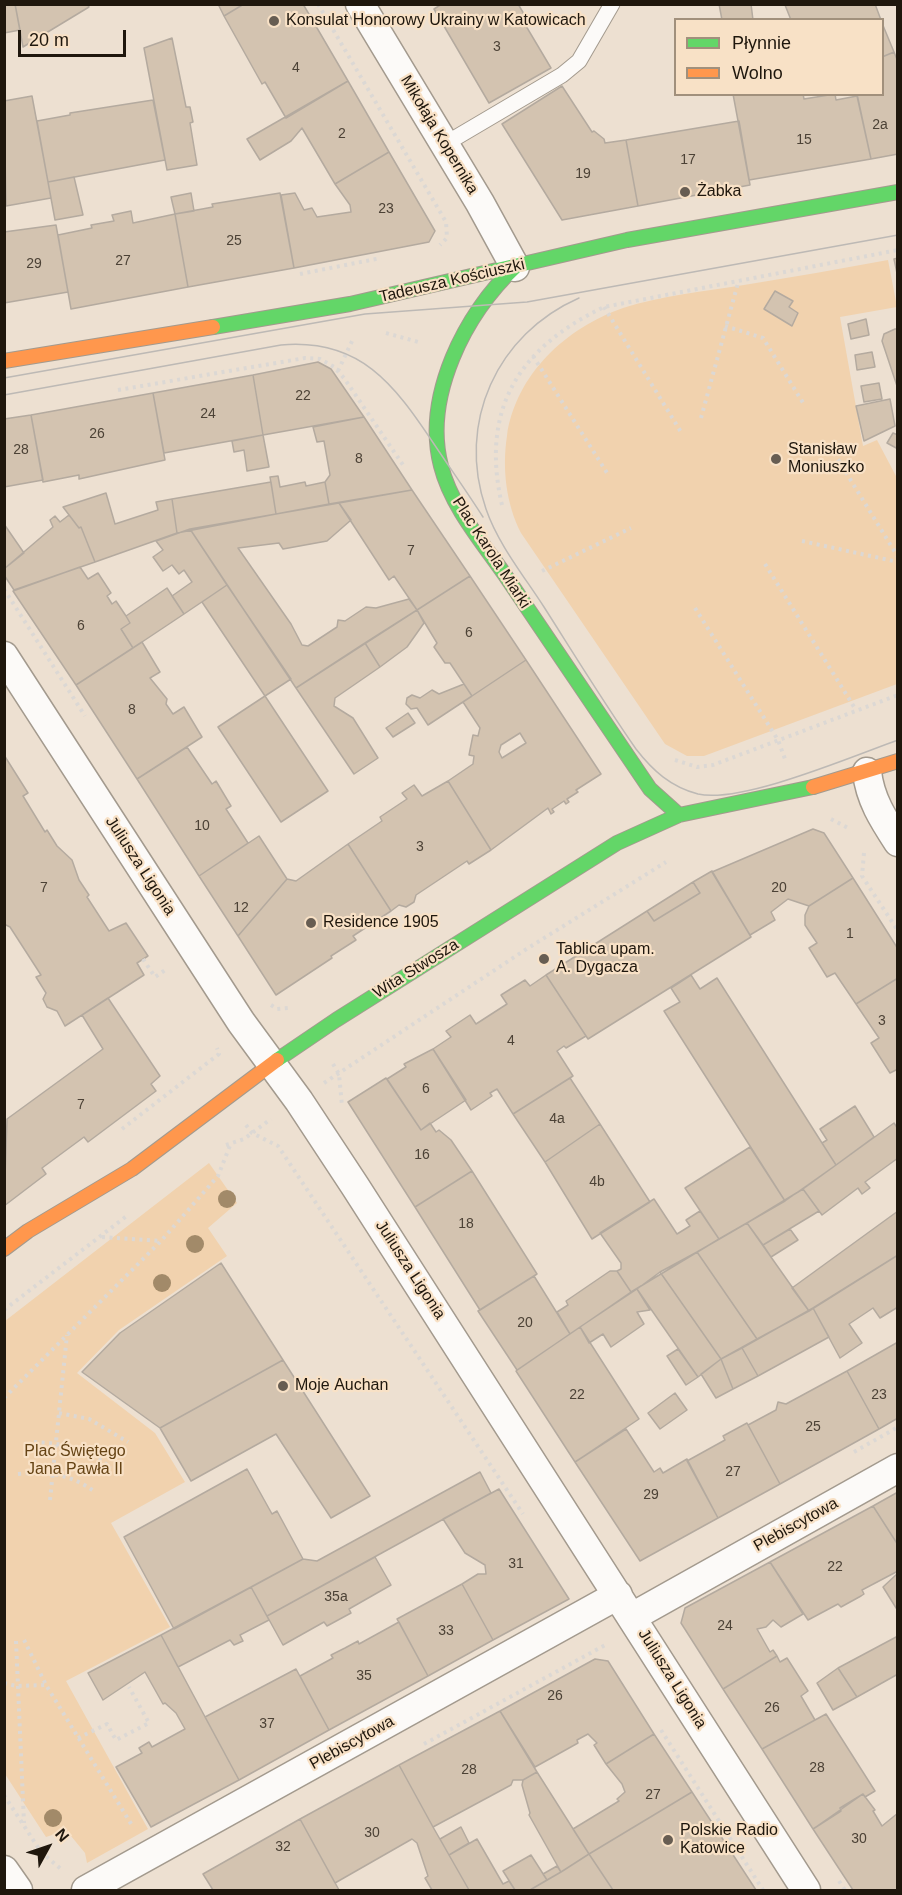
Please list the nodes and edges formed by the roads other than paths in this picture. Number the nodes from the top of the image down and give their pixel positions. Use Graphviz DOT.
graph roads {
  1 [pos="360,4"];
  2 [pos="612,4"];
  3 [pos="445,144"];
  4 [pos="897,192"];
  5 [pos="515,267"];
  6 [pos="4,361"];
  7 [pos="4,656"];
  8 [pos="897,761"];
  9 [pos="867,772"];
  10 [pos="679,815"];
  11 [pos="897,842"];
  12 [pos="270,1065"];
  13 [pos="4,1249"];
  14 [pos="897,1468"];
  15 [pos="625,1606"];
  16 [pos="4,1870"];
  17 [pos="18,1890"];
  18 [pos="86,1890"];
  19 [pos="806,1890"];
  1 -- 3 [label="street, Mikołaja Kopernika"];
  2 -- 3 [label="lane"];
  3 -- 5 [label="street, Mikołaja Kopernika"];
  4 -- 5 [label="street, Tadeusza Kościuszki"];
  5 -- 6 [label="street, Tadeusza Kościuszki"];
  5 -- 10 [label="street, Plac Karola Miarki"];
  7 -- 12 [label="street, Juliusza Ligonia"];
  8 -- 9 [label="street, Wita Stwosza"];
  9 -- 10 [label="street, Wita Stwosza"];
  9 -- 11 [label="street"];
  10 -- 12 [label="street, Wita Stwosza"];
  12 -- 13 [label="street, Wita Stwosza"];
  12 -- 15 [label="street, Juliusza Ligonia"];
  14 -- 15 [label="street, Plebiscytowa"];
  15 -- 18 [label="street, Plebiscytowa"];
  15 -- 19 [label="street, Juliusza Ligonia"];
  16 -- 17 [label="street"];
}
